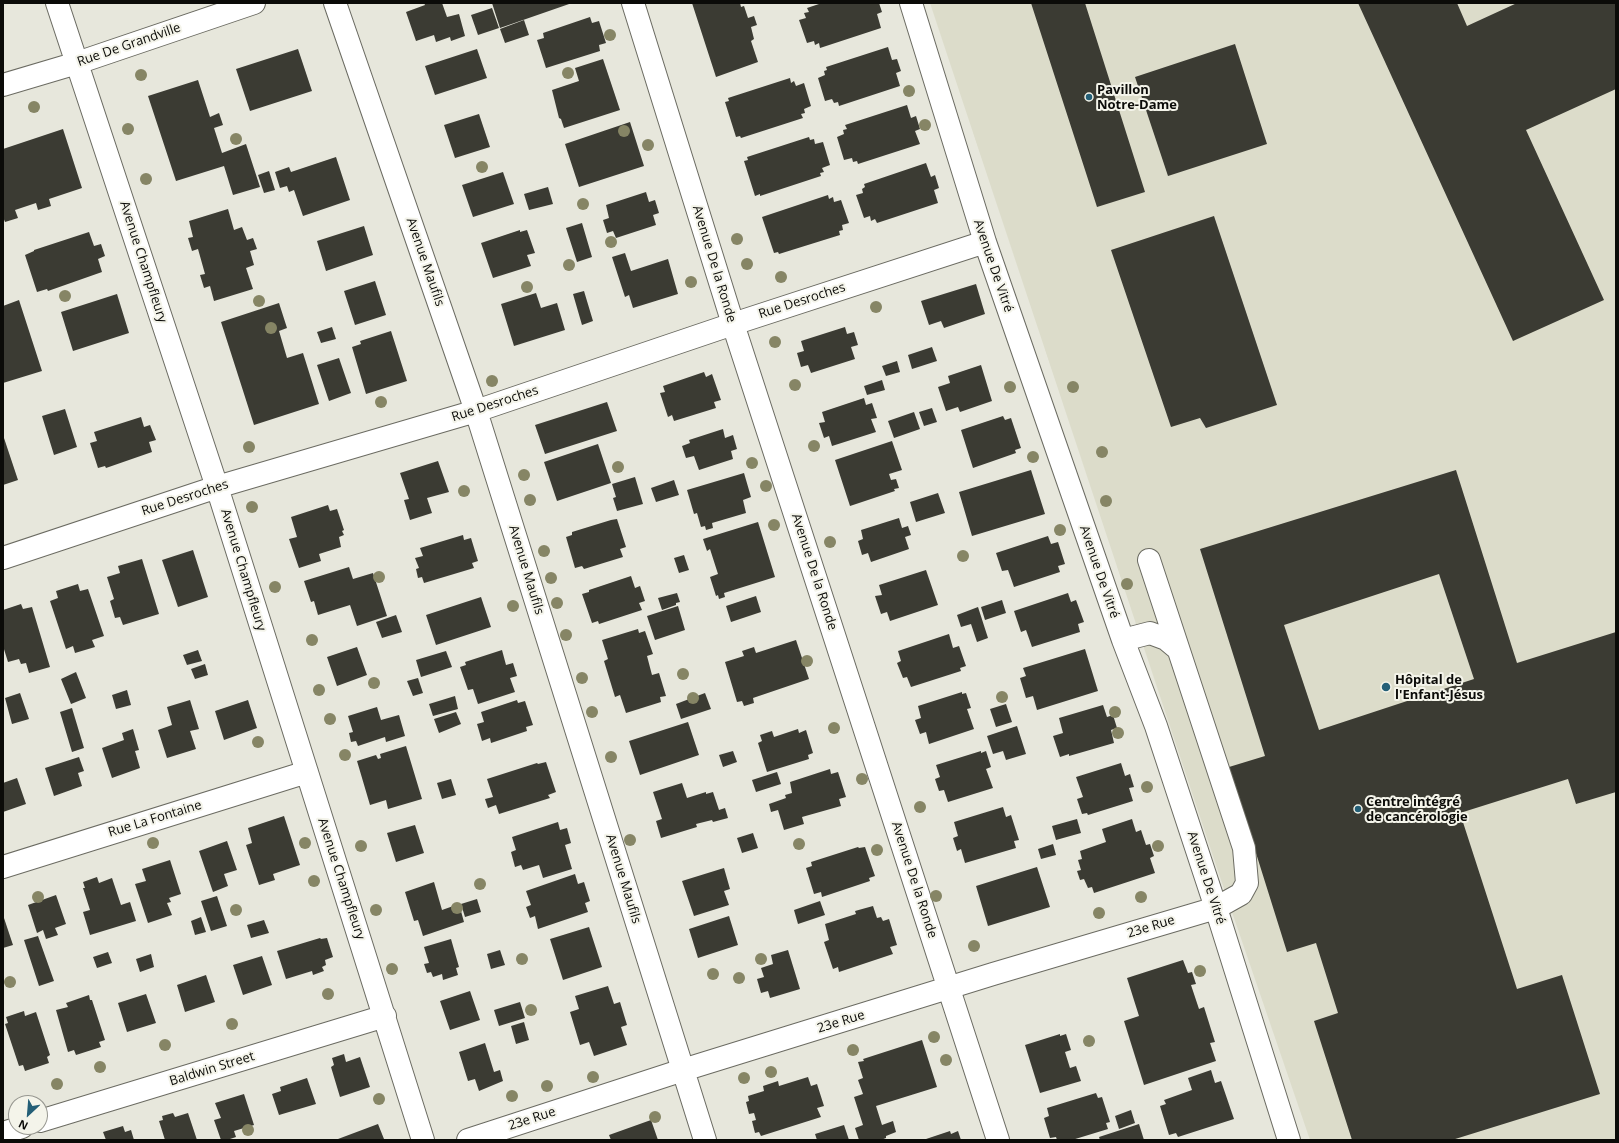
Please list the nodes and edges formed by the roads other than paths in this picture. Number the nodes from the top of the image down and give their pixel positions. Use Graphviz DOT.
graph roads {
  1 [pos="57,3"];
  2 [pos="254,3"];
  3 [pos="336,3"];
  4 [pos="633,3"];
  5 [pos="911,3"];
  6 [pos="77,63"];
  7 [pos="3,85"];
  8 [pos="985,242"];
  9 [pos="733,324"];
  10 [pos="476,411"];
  11 [pos="217,487"];
  12 [pos="3,558"];
  13 [pos="1149,560"];
  14 [pos="1123,640"];
  15 [pos="1178,649"];
  16 [pos="307,772"];
  17 [pos="3,867"];
  18 [pos="1216,908"];
  19 [pos="948,988"];
  20 [pos="385,1016"];
  21 [pos="683,1070"];
  22 [pos="48,1119"];
  23 [pos="423,1140"];
  24 [pos="468,1140"];
  25 [pos="705,1140"];
  26 [pos="998,1140"];
  27 [pos="1289,1140"];
  1 -- 6 [label="street, Avenue Champfleury"];
  2 -- 6 [label="street, Rue De Grandville"];
  3 -- 10 [label="street, Avenue Maufils"];
  4 -- 9 [label="street, Avenue De la Ronde"];
  5 -- 8 [label="street, Avenue De Vitré"];
  6 -- 7 [label="street, Rue De Grandville"];
  6 -- 11 [label="street, Avenue Champfleury"];
  8 -- 9 [label="street, Rue Desroches"];
  8 -- 14 [label="street, Avenue De Vitré"];
  9 -- 10 [label="street, Rue Desroches"];
  9 -- 19 [label="street, Avenue De la Ronde"];
  10 -- 11 [label="street, Rue Desroches"];
  10 -- 21 [label="street, Avenue Maufils"];
  11 -- 12 [label="street, Rue Desroches"];
  11 -- 16 [label="street, Avenue Champfleury"];
  13 -- 15 [label="street, 23e Rue"];
  14 -- 15 [label="street"];
  14 -- 18 [label="street, Avenue De Vitré"];
  15 -- 18 [label="street, 23e Rue"];
  16 -- 17 [label="street, Rue La Fontaine"];
  16 -- 20 [label="street, Avenue Champfleury"];
  18 -- 19 [label="street, 23e Rue"];
  18 -- 27 [label="street, Avenue De Vitré"];
  19 -- 21 [label="street, 23e Rue"];
  19 -- 26 [label="street, Avenue De la Ronde"];
  20 -- 22 [label="street, Baldwin Street"];
  20 -- 23 [label="street, Avenue Champfleury"];
  21 -- 24 [label="street, 23e Rue"];
  21 -- 25 [label="street, Avenue Maufils"];
}
